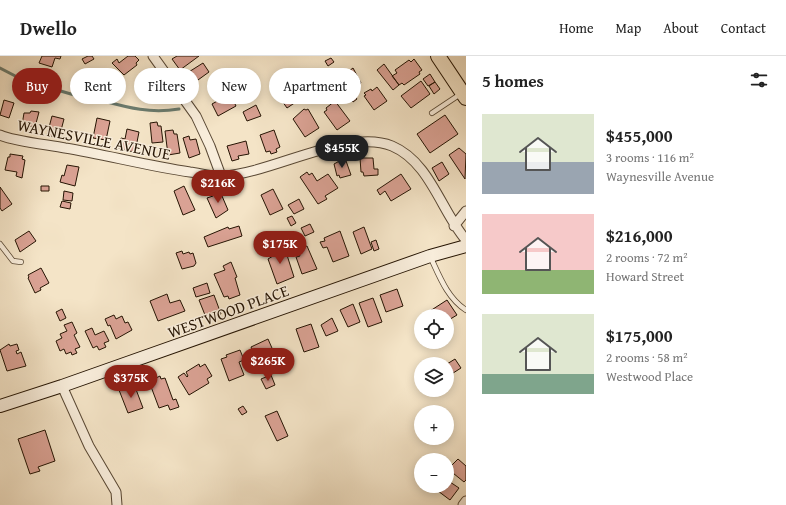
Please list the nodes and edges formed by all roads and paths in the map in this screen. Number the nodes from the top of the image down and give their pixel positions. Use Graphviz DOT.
graph roads {
  1 [pos="153,56"];
  2 [pos="438,56"];
  3 [pos="465,93"];
  4 [pos="432,113"];
  5 [pos="1,136"];
  6 [pos="221,176"];
  7 [pos="466,212"];
  8 [pos="454,226"];
  9 [pos="466,240"];
  10 [pos="0,244"];
  11 [pos="466,246"];
  12 [pos="430,256"];
  13 [pos="21,262"];
  14 [pos="466,310"];
  15 [pos="62,386"];
  16 [pos="0,406"];
  17 [pos="466,501"];
  18 [pos="117,505"];
  19 [pos="463,505"];
  1 -- 6 [label="street"];
  2 -- 3 [label="main road"];
  3 -- 4 [label="lane"];
  5 -- 6 [label="street, WAYNESVILLE AVENUE"];
  6 -- 8 [label="street, WAYNESVILLE AVENUE"];
  7 -- 8 [label="street"];
  8 -- 9 [label="street, WAYNESVILLE AVENUE"];
  10 -- 13 [label="lane"];
  11 -- 12 [label="street, WESTWOOD PLACE"];
  12 -- 14 [label="lane"];
  12 -- 15 [label="street, WESTWOOD PLACE"];
  15 -- 16 [label="street, WESTWOOD PLACE"];
  15 -- 18 [label="street"];
  17 -- 19 [label="street"];
}
